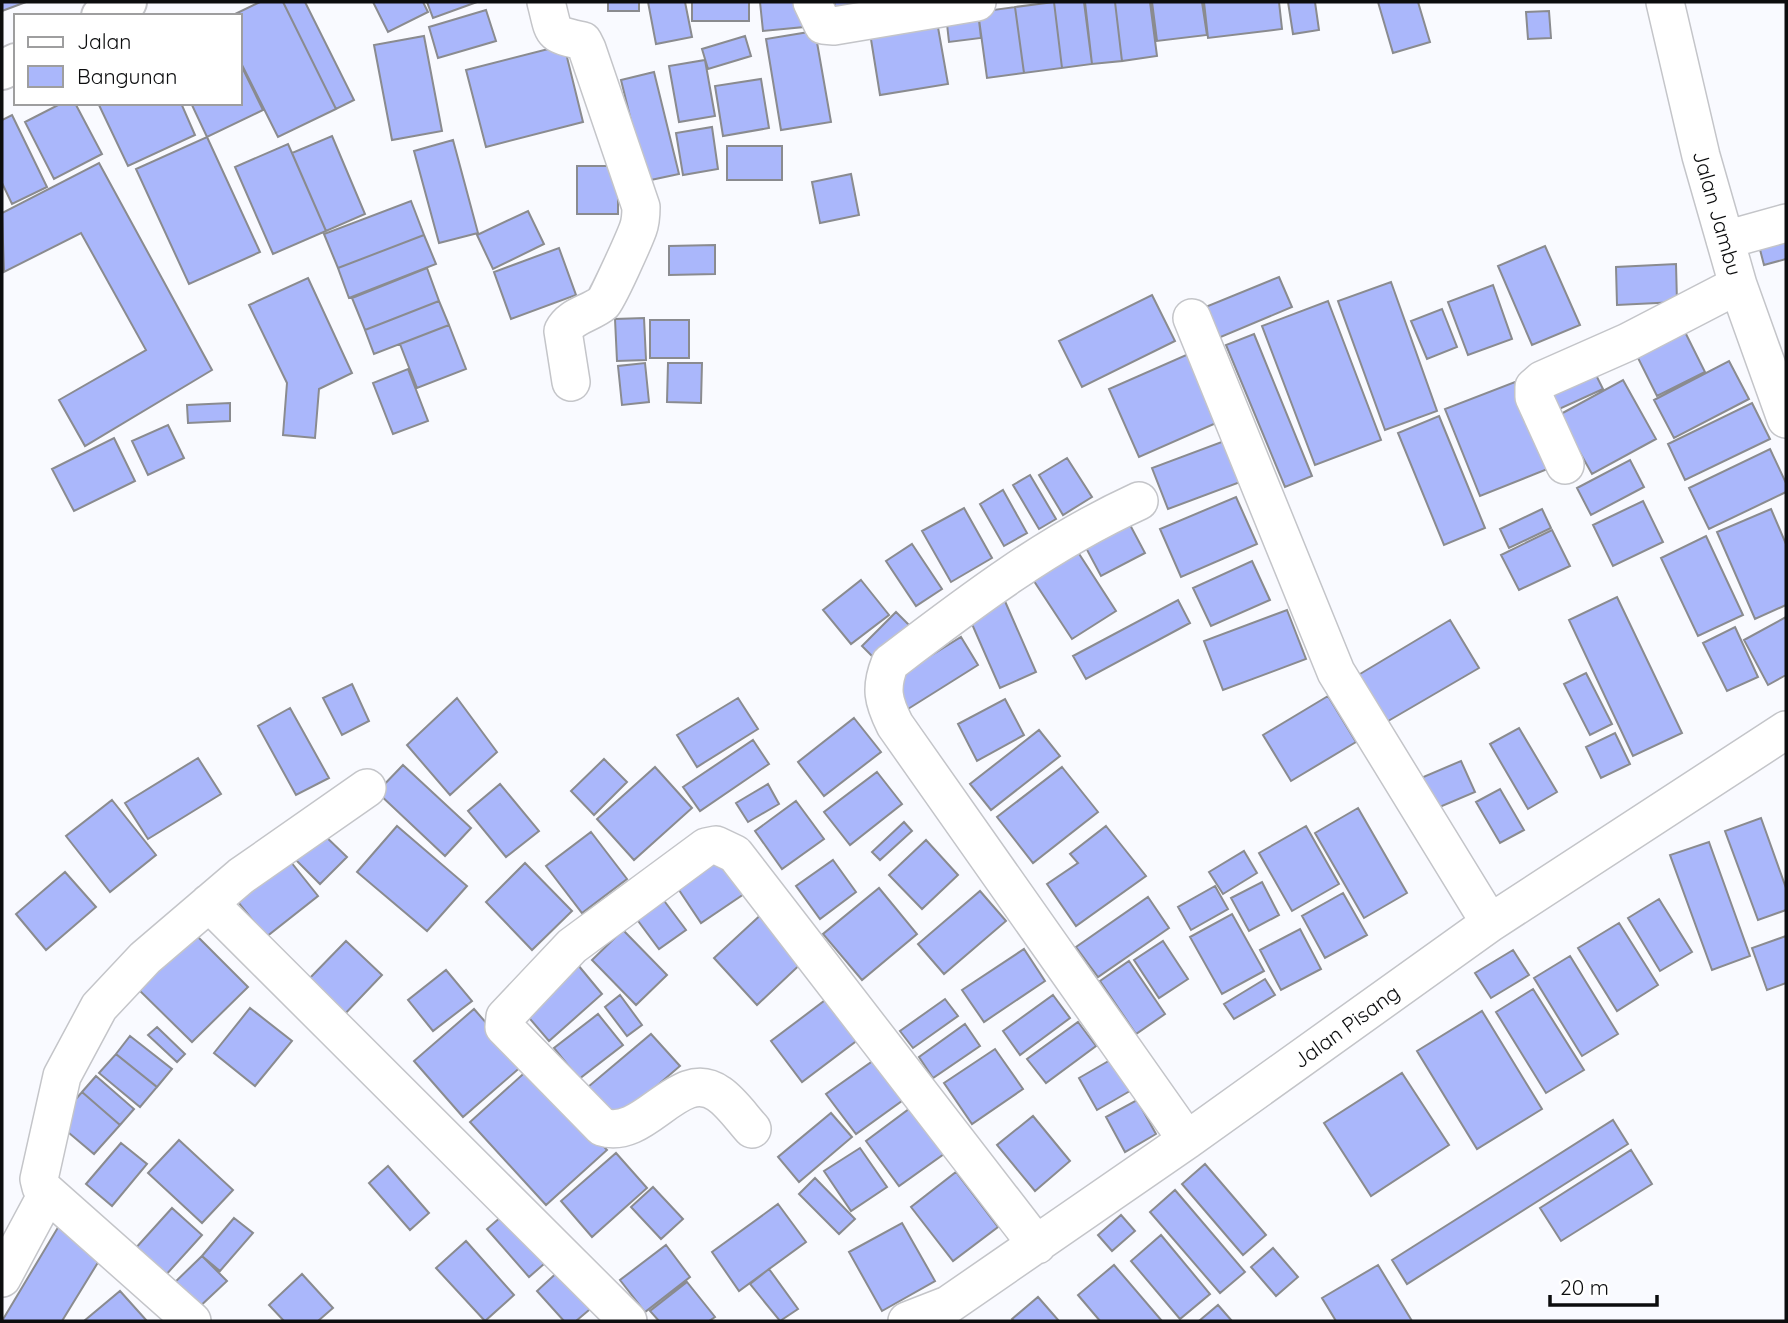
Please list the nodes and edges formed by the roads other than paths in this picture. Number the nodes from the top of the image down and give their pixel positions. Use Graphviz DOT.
graph roads {
  1 [pos="127,2"];
  2 [pos="546,2"];
  3 [pos="812,2"];
  4 [pos="977,2"];
  5 [pos="1667,12"];
  6 [pos="105,14"];
  7 [pos="1786,223"];
  8 [pos="1725,240"];
  9 [pos="1738,285"];
  10 [pos="1192,318"];
  11 [pos="571,382"];
  12 [pos="1786,419"];
  13 [pos="1565,466"];
  14 [pos="1139,501"];
  15 [pos="1786,730"];
  16 [pos="367,788"];
  17 [pos="209,903"];
  18 [pos="1490,923"];
  19 [pos="752,1129"];
  20 [pos="1187,1140"];
  21 [pos="47,1194"];
  22 [pos="1037,1245"];
  23 [pos="2,1278"];
  24 [pos="192,1321"];
  25 [pos="628,1321"];
  26 [pos="907,1321"];
  1 -- 6 [label="street"];
  2 -- 11 [label="street"];
  3 -- 4 [label="street"];
  5 -- 8 [label="street, Jalan Jambu"];
  7 -- 8 [label="street"];
  8 -- 9 [label="street, Jalan Jambu"];
  9 -- 12 [label="street, Jalan Jambu"];
  9 -- 13 [label="street"];
  10 -- 18 [label="street"];
  14 -- 20 [label="street"];
  15 -- 18 [label="street, Jalan Pisang"];
  16 -- 17 [label="street"];
  17 -- 21 [label="street"];
  17 -- 25 [label="street"];
  18 -- 20 [label="street, Jalan Pisang"];
  19 -- 22 [label="street"];
  20 -- 22 [label="street, Jalan Pisang"];
  21 -- 23 [label="street"];
  21 -- 24 [label="street"];
  22 -- 26 [label="street, Jalan Pisang"];
}
